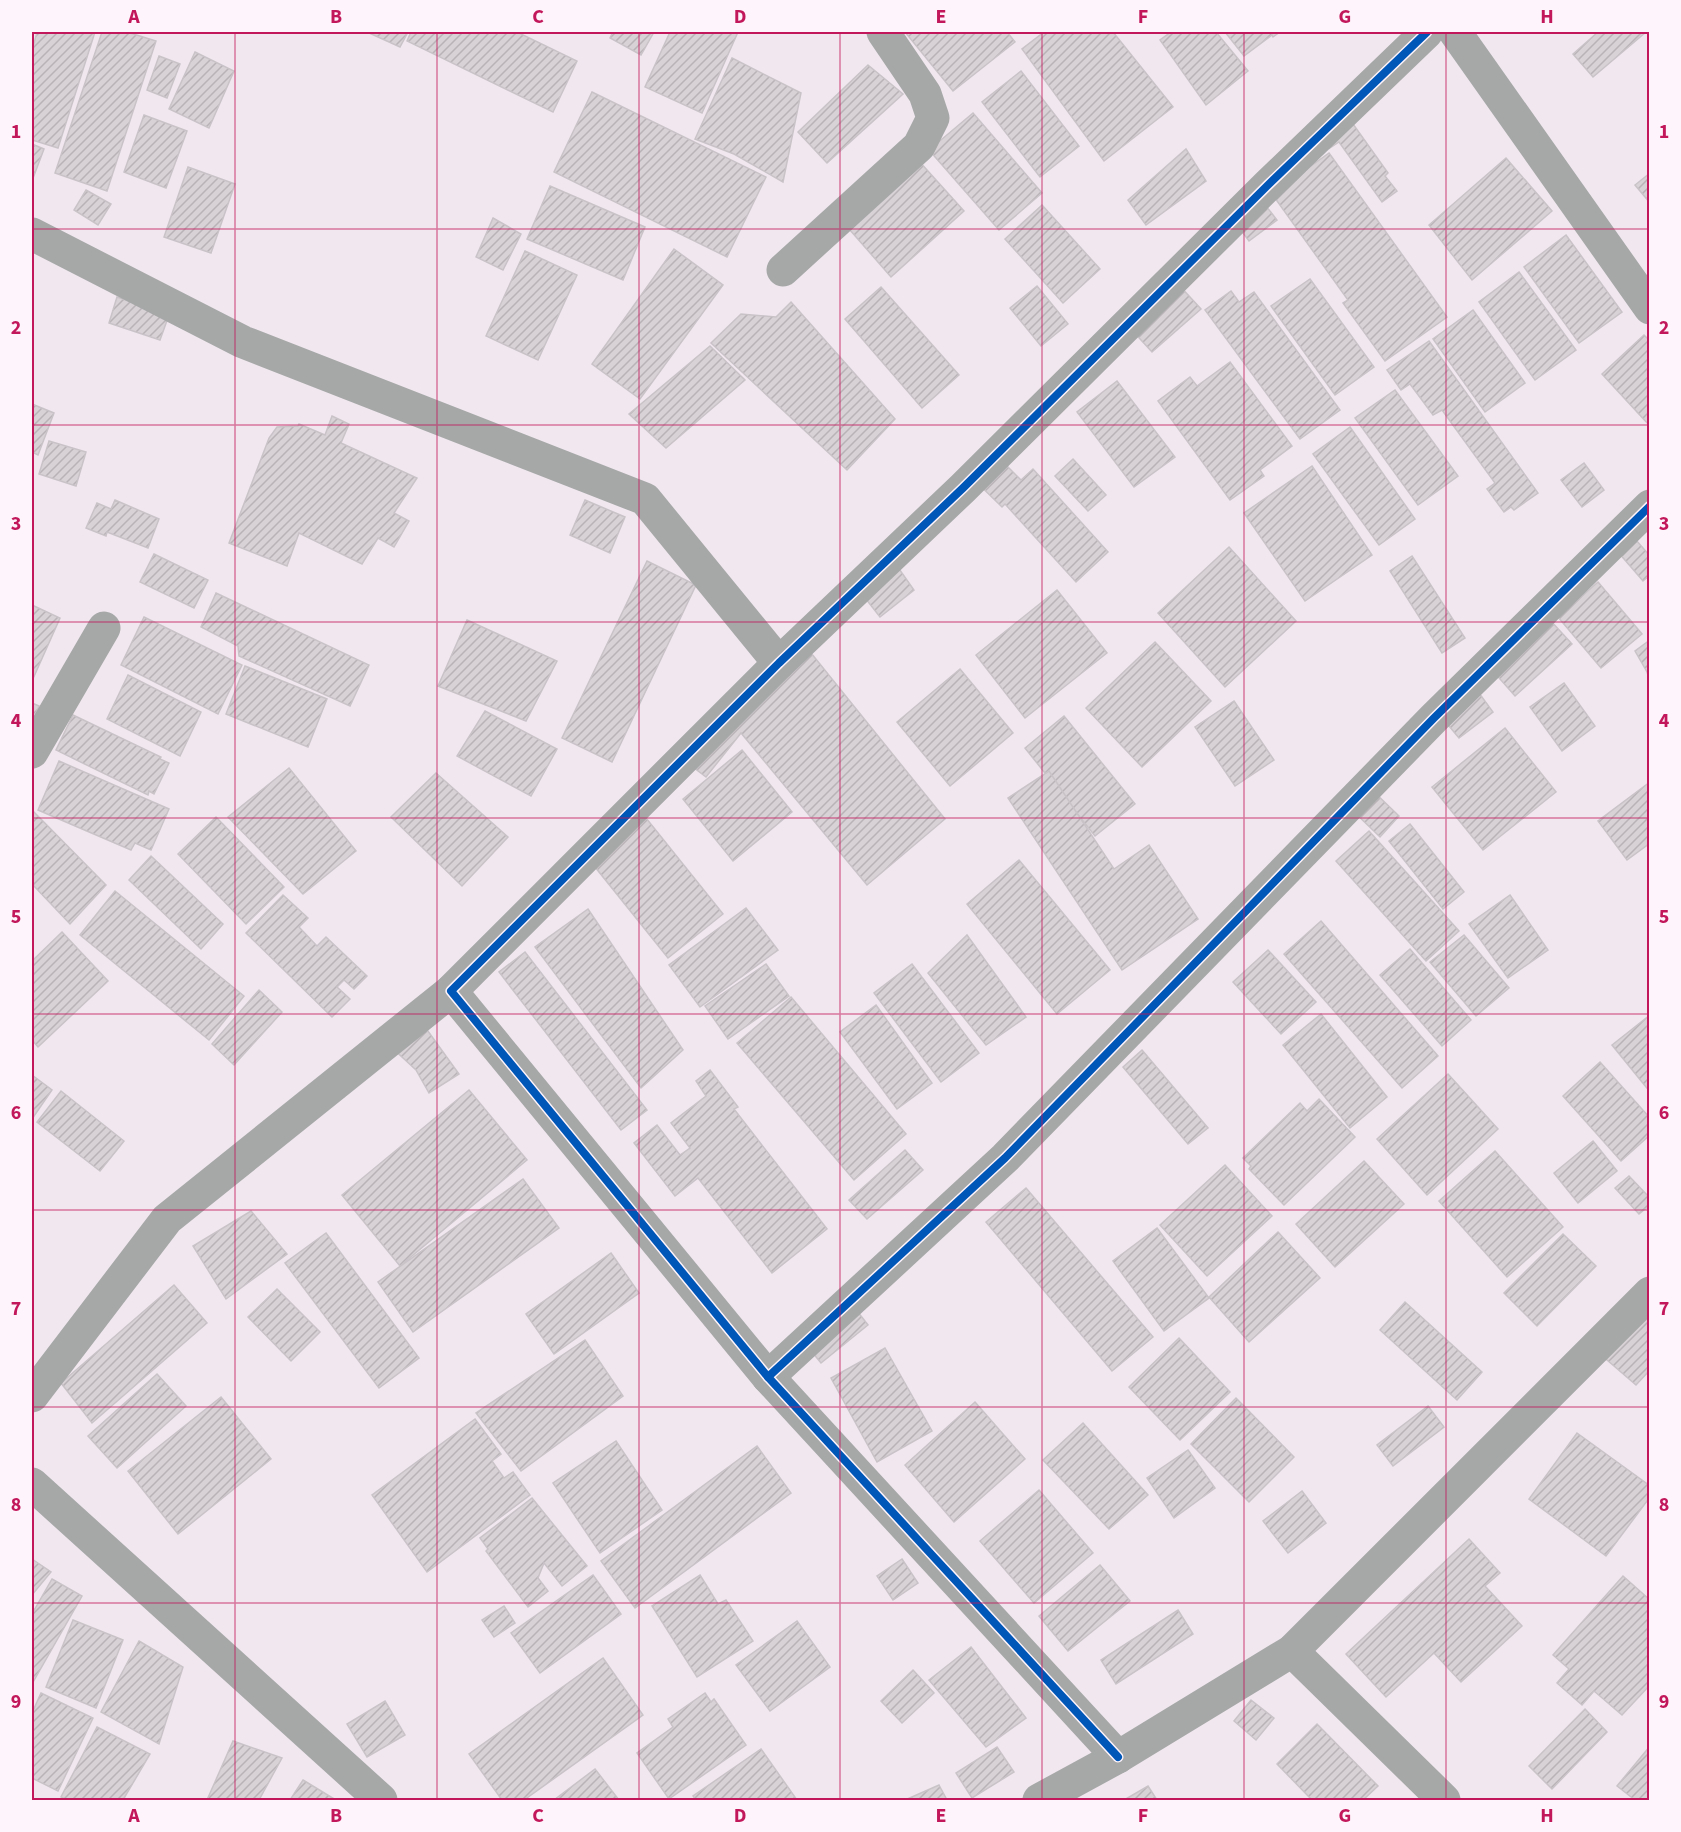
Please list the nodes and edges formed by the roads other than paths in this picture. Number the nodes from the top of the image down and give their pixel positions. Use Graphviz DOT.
graph roads {
  1 [pos="883,32"];
  2 [pos="1427,32"];
  3 [pos="1455,32"];
  4 [pos="32,234"];
  5 [pos="783,270"];
  6 [pos="1650,308"];
  7 [pos="1650,506"];
  8 [pos="104,628"];
  9 [pos="779,663"];
  10 [pos="32,752"];
  11 [pos="451,991"];
  12 [pos="1650,1293"];
  13 [pos="768,1377"];
  14 [pos="32,1396"];
  15 [pos="32,1484"];
  16 [pos="1292,1651"];
  17 [pos="1118,1757"];
  18 [pos="381,1800"];
  19 [pos="1039,1800"];
  20 [pos="1444,1800"];
  1 -- 5 [label="street"];
  2 -- 9 [label="street"];
  3 -- 6 [label="street"];
  4 -- 9 [label="street"];
  7 -- 13 [label="street"];
  8 -- 10 [label="street"];
  9 -- 11 [label="street"];
  11 -- 13 [label="street"];
  11 -- 14 [label="street"];
  12 -- 16 [label="street"];
  13 -- 17 [label="street"];
  15 -- 18 [label="street"];
  16 -- 17 [label="street"];
  16 -- 20 [label="street"];
  17 -- 19 [label="street"];
}
